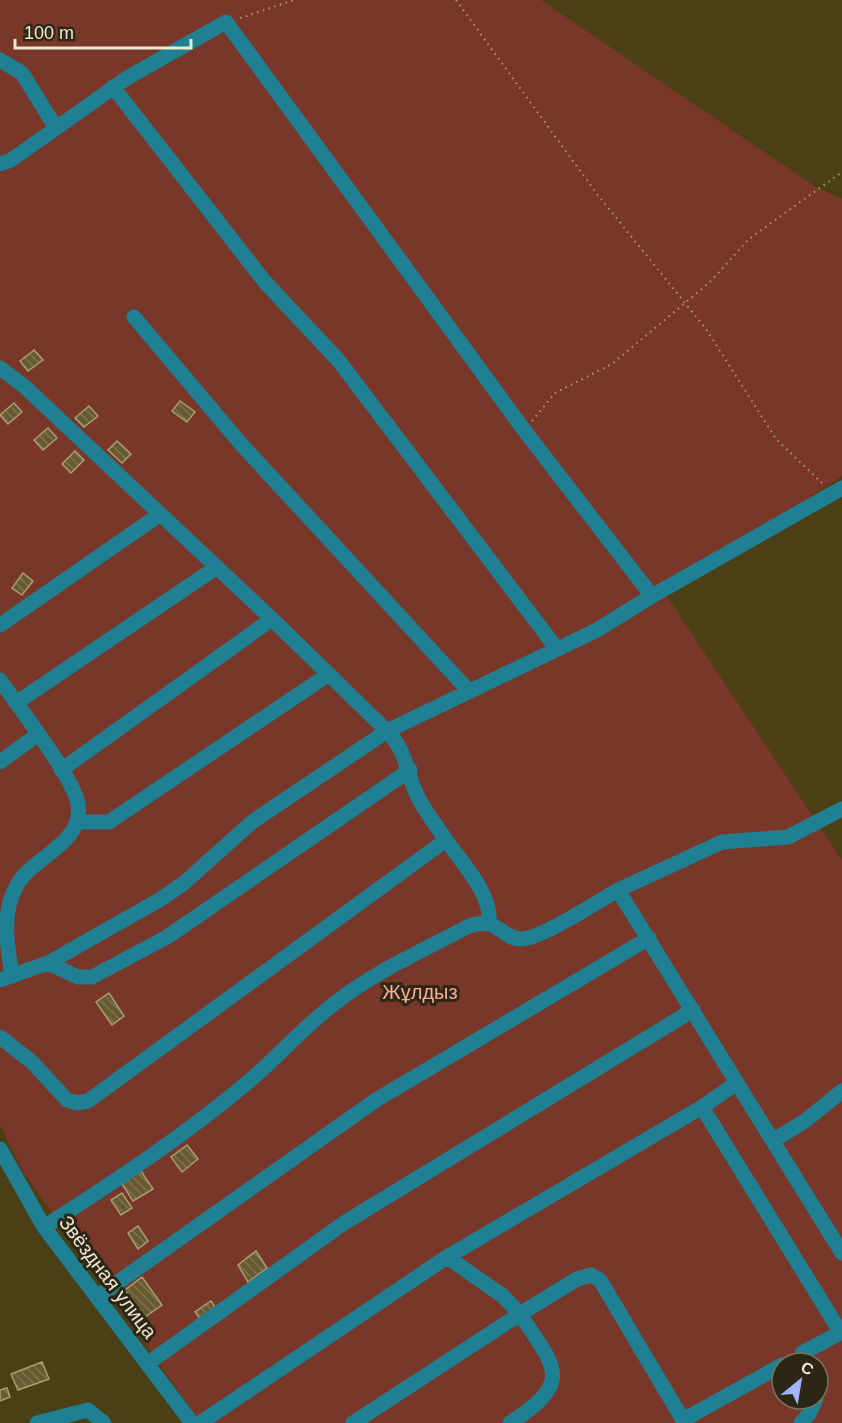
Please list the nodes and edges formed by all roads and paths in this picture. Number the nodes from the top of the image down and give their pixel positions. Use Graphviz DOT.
graph roads {
  1 [pos="294,0"];
  2 [pos="456,0"];
  3 [pos="226,22"];
  4 [pos="0,60"];
  5 [pos="113,87"];
  6 [pos="56,128"];
  7 [pos="0,164"];
  8 [pos="842,172"];
  9 [pos="686,303"];
  10 [pos="134,317"];
  11 [pos="0,368"];
  12 [pos="524,430"];
  13 [pos="838,491"];
  14 [pos="159,515"];
  15 [pos="217,567"];
  16 [pos="652,596"];
  17 [pos="272,619"];
  18 [pos="0,625"];
  19 [pos="557,649"];
  20 [pos="329,674"];
  21 [pos="0,680"];
  22 [pos="468,690"];
  23 [pos="16,704"];
  24 [pos="387,730"];
  25 [pos="37,735"];
  26 [pos="0,762"];
  27 [pos="61,770"];
  28 [pos="410,770"];
  29 [pos="842,809"];
  30 [pos="77,822"];
  31 [pos="446,840"];
  32 [pos="618,890"];
  33 [pos="489,924"];
  34 [pos="649,938"];
  35 [pos="48,963"];
  36 [pos="6,978"];
  37 [pos="693,1010"];
  38 [pos="0,1036"];
  39 [pos="737,1083"];
  40 [pos="842,1091"];
  41 [pos="702,1107"];
  42 [pos="774,1140"];
  43 [pos="0,1149"];
  44 [pos="44,1227"];
  45 [pos="842,1253"];
  46 [pos="447,1257"];
  47 [pos="97,1297"];
  48 [pos="520,1314"];
  49 [pos="842,1332"];
  50 [pos="815,1351"];
  51 [pos="147,1364"];
  52 [pos="770,1372"];
  53 [pos="810,1411"];
  54 [pos="682,1422"];
  55 [pos="37,1423"];
  56 [pos="104,1423"];
  57 [pos="192,1423"];
  58 [pos="200,1423"];
  59 [pos="353,1423"];
  60 [pos="510,1423"];
  61 [pos="801,1423"];
  1 -- 3 [label="path"];
  2 -- 9 [label="path"];
  3 -- 5 [label="street"];
  3 -- 12 [label="street"];
  4 -- 6 [label="street"];
  5 -- 6 [label="street"];
  5 -- 19 [label="street"];
  6 -- 7 [label="street"];
  8 -- 9 [label="path"];
  9 -- 12 [label="path"];
  9 -- 13 [label="path"];
  10 -- 22 [label="street"];
  11 -- 14 [label="street"];
  12 -- 16 [label="street"];
  13 -- 16 [label="street"];
  14 -- 15 [label="street"];
  14 -- 18 [label="street"];
  15 -- 17 [label="street"];
  15 -- 23 [label="street"];
  16 -- 19 [label="street"];
  17 -- 20 [label="street"];
  17 -- 27 [label="street"];
  19 -- 22 [label="street"];
  20 -- 24 [label="street"];
  20 -- 30 [label="street"];
  21 -- 23 [label="street"];
  22 -- 24 [label="street"];
  23 -- 25 [label="street"];
  24 -- 28 [label="street"];
  24 -- 35 [label="street"];
  25 -- 26 [label="street"];
  25 -- 27 [label="street"];
  27 -- 30 [label="street"];
  28 -- 31 [label="street"];
  28 -- 35 [label="street"];
  29 -- 32 [label="street"];
  30 -- 36 [label="street"];
  31 -- 33 [label="street"];
  31 -- 38 [label="street"];
  32 -- 33 [label="street"];
  32 -- 34 [label="street"];
  33 -- 44 [label="street"];
  34 -- 37 [label="street"];
  34 -- 47 [label="street"];
  35 -- 36 [label="street"];
  37 -- 39 [label="street"];
  37 -- 51 [label="street"];
  39 -- 41 [label="street"];
  39 -- 42 [label="street"];
  40 -- 42 [label="street"];
  41 -- 46 [label="street"];
  41 -- 49 [label="street"];
  42 -- 45 [label="street"];
  43 -- 44 [label="street, Звёздная улица"];
  44 -- 47 [label="street, Звёздная улица"];
  46 -- 48 [label="street"];
  46 -- 58 [label="street"];
  47 -- 51 [label="street, Звёздная улица"];
  48 -- 54 [label="street"];
  48 -- 59 [label="street"];
  48 -- 60 [label="street"];
  49 -- 50 [label="street"];
  51 -- 57 [label="street, Звёздная улица"];
  52 -- 54 [label="street"];
  53 -- 61 [label="street"];
  55 -- 56 [label="street"];
}
